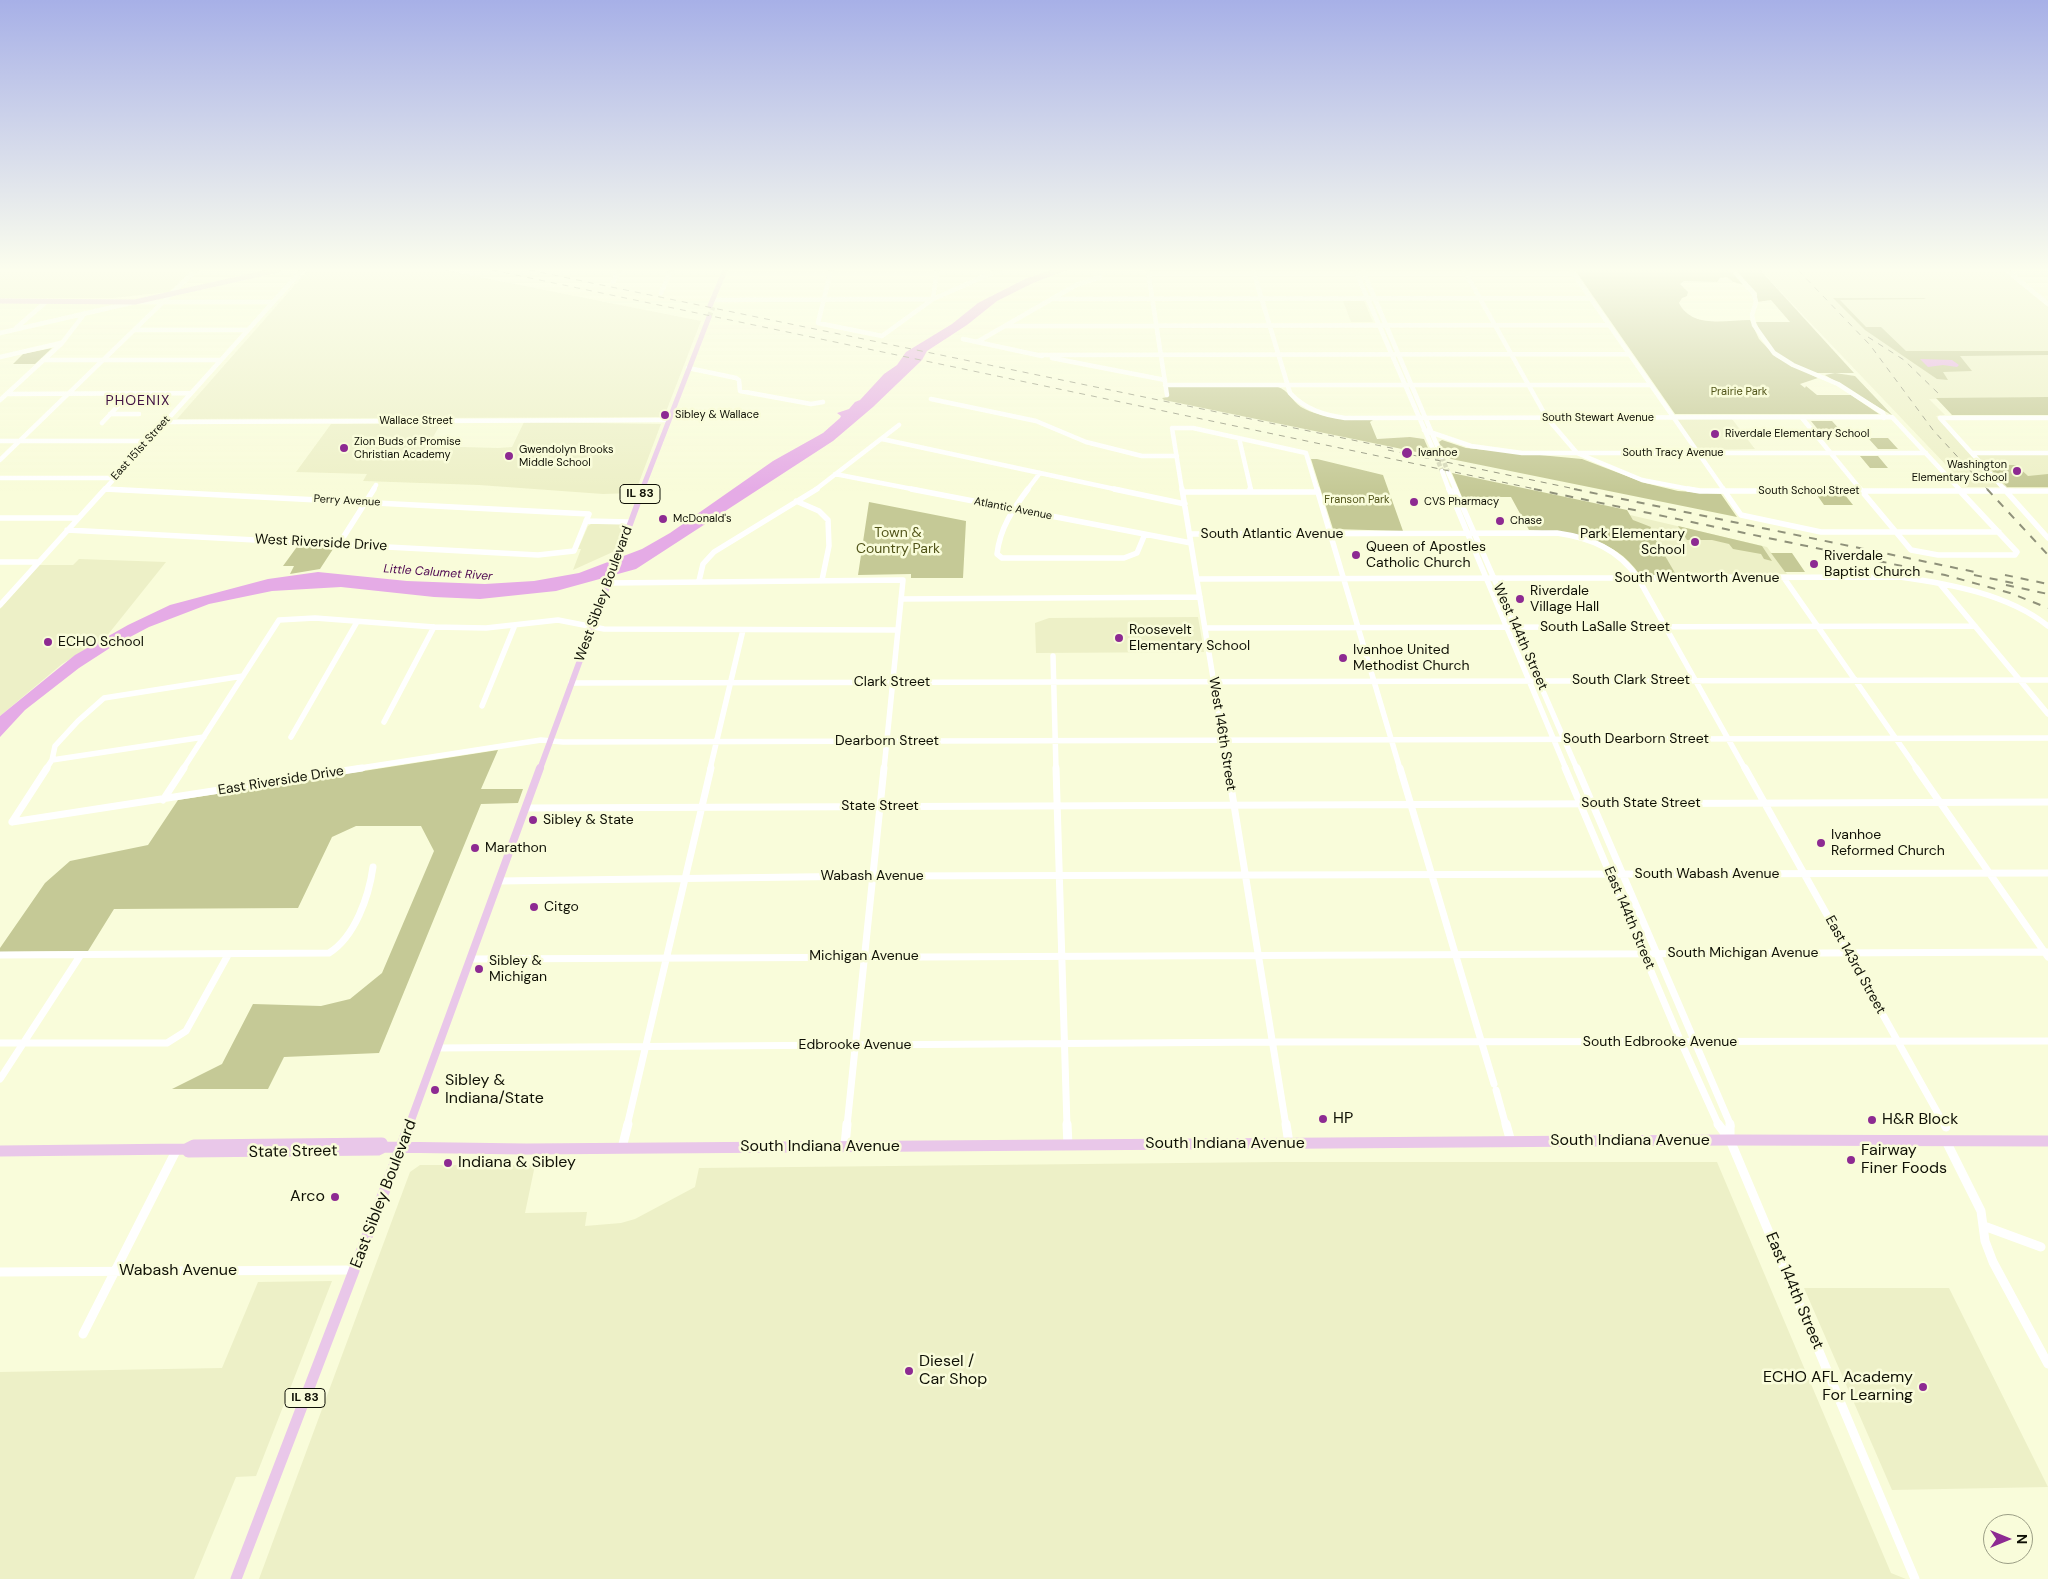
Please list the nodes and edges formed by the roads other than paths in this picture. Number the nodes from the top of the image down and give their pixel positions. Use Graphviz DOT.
graph roads {
  1 [pos="59,344"];
  2 [pos="61,344"];
  3 [pos="120,344"];
  4 [pos="235,344"];
  5 [pos="697,344"];
  6 [pos="985,344"];
  7 [pos="1159,344"];
  8 [pos="1274,344"];
  9 [pos="1387,344"];
  10 [pos="1394,344"];
  11 [pos="1505,344"];
  12 [pos="1622,344"];
  13 [pos="1767,344"];
  14 [pos="1161,354"];
  15 [pos="1277,354"];
  16 [pos="1392,354"];
  17 [pos="1398,354"];
  18 [pos="1511,354"];
  19 [pos="1629,354"];
  20 [pos="1039,355"];
  21 [pos="1086,355"];
  22 [pos="0,357"];
  23 [pos="43,360"];
  24 [pos="103,360"];
  25 [pos="220,360"];
  26 [pos="1086,364"];
  27 [pos="688,368"];
  28 [pos="1165,383"];
  29 [pos="1286,385"];
  30 [pos="1405,385"];
  31 [pos="1411,385"];
  32 [pos="1529,385"];
  33 [pos="1650,385"];
  34 [pos="69,393"];
  35 [pos="130,393"];
  36 [pos="191,393"];
  37 [pos="7,394"];
  38 [pos="1167,396"];
  39 [pos="931,399"];
  40 [pos="0,400"];
  41 [pos="823,402"];
  42 [pos="110,414"];
  43 [pos="139,414"];
  44 [pos="1419,418"];
  45 [pos="1425,418"];
  46 [pos="1547,418"];
  47 [pos="1673,418"];
  48 [pos="1802,418"];
  49 [pos="1884,418"];
  50 [pos="2048,418"];
  51 [pos="668,420"];
  52 [pos="165,422"];
  53 [pos="102,423"];
  54 [pos="899,425"];
  55 [pos="1424,430"];
  56 [pos="1432,434"];
  57 [pos="1239,438"];
  58 [pos="882,439"];
  59 [pos="0,441"];
  60 [pos="19,441"];
  61 [pos="147,441"];
  62 [pos="1698,453"];
  63 [pos="1831,453"];
  64 [pos="1926,453"];
  65 [pos="1972,453"];
  66 [pos="2048,453"];
  67 [pos="1577,454"];
  68 [pos="1177,456"];
  69 [pos="0,460"];
  70 [pos="1040,473"];
  71 [pos="835,474"];
  72 [pos="0,478"];
  73 [pos="114,478"];
  74 [pos="376,485"];
  75 [pos="105,489"];
  76 [pos="1724,491"];
  77 [pos="1862,491"];
  78 [pos="1961,491"];
  79 [pos="2005,491"];
  80 [pos="2048,491"];
  81 [pos="1183,492"];
  82 [pos="1251,492"];
  83 [pos="1318,492"];
  84 [pos="1454,498"];
  85 [pos="1460,499"];
  86 [pos="796,501"];
  87 [pos="366,502"];
  88 [pos="1185,504"];
  89 [pos="1013,509"];
  90 [pos="0,518"];
  91 [pos="78,518"];
  92 [pos="586,521"];
  93 [pos="630,522"];
  94 [pos="67,530"];
  95 [pos="1896,532"];
  96 [pos="1999,532"];
  97 [pos="2045,532"];
  98 [pos="1466,533"];
  99 [pos="1475,533"];
  100 [pos="1144,534"];
  101 [pos="1190,534"];
  102 [pos="1330,534"];
  103 [pos="2048,538"];
  104 [pos="1191,543"];
  105 [pos="339,544"];
  106 [pos="0,562"];
  107 [pos="38,562"];
  108 [pos="1343,578"];
  109 [pos="1486,578"];
  110 [pos="1494,578"];
  111 [pos="1638,578"];
  112 [pos="1784,578"];
  113 [pos="1197,579"];
  114 [pos="822,580"];
  115 [pos="608,581"];
  116 [pos="699,581"];
  117 [pos="1940,584"];
  118 [pos="1200,598"];
  119 [pos="901,599"];
  120 [pos="0,604"];
  121 [pos="358,622"];
  122 [pos="515,625"];
  123 [pos="592,626"];
  124 [pos="1818,626"];
  125 [pos="1975,626"];
  126 [pos="2048,626"];
  127 [pos="1506,627"];
  128 [pos="1516,627"];
  129 [pos="1666,627"];
  130 [pos="434,628"];
  131 [pos="1205,628"];
  132 [pos="1358,628"];
  133 [pos="744,630"];
  134 [pos="898,630"];
  135 [pos="1053,656"];
  136 [pos="242,676"];
  137 [pos="1214,680"];
  138 [pos="1373,680"];
  139 [pos="1528,680"];
  140 [pos="1539,680"];
  141 [pos="1695,680"];
  142 [pos="1855,680"];
  143 [pos="2020,680"];
  144 [pos="2048,680"];
  145 [pos="1054,681"];
  146 [pos="731,682"];
  147 [pos="892,682"];
  148 [pos="571,683"];
  149 [pos="482,706"];
  150 [pos="2048,714"];
  151 [pos="384,722"];
  152 [pos="204,737"];
  153 [pos="291,737"];
  154 [pos="1728,738"];
  155 [pos="1896,738"];
  156 [pos="2048,738"];
  157 [pos="1223,739"];
  158 [pos="1391,739"];
  159 [pos="1553,739"];
  160 [pos="1564,739"];
  161 [pos="886,740"];
  162 [pos="1055,740"];
  163 [pos="550,741"];
  164 [pos="718,741"];
  165 [pos="52,760"];
  166 [pos="163,800"];
  167 [pos="1764,802"];
  168 [pos="1940,802"];
  169 [pos="2048,802"];
  170 [pos="1580,803"];
  171 [pos="1592,803"];
  172 [pos="1234,804"];
  173 [pos="1410,804"];
  174 [pos="1057,805"];
  175 [pos="880,806"];
  176 [pos="703,807"];
  177 [pos="526,808"];
  178 [pos="373,867"];
  179 [pos="1990,873"];
  180 [pos="2048,873"];
  181 [pos="1610,874"];
  182 [pos="1623,874"];
  183 [pos="1804,874"];
  184 [pos="1245,875"];
  185 [pos="1431,875"];
  186 [pos="873,876"];
  187 [pos="1059,876"];
  188 [pos="686,878"];
  189 [pos="499,881"];
  190 [pos="1848,952"];
  191 [pos="1455,953"];
  192 [pos="1643,953"];
  193 [pos="1657,953"];
  194 [pos="228,954"];
  195 [pos="1258,954"];
  196 [pos="2047,954"];
  197 [pos="0,955"];
  198 [pos="1062,955"];
  199 [pos="80,956"];
  200 [pos="864,956"];
  201 [pos="667,958"];
  202 [pos="471,959"];
  203 [pos="2048,1041"];
  204 [pos="1272,1042"];
  205 [pos="1481,1042"];
  206 [pos="1681,1042"];
  207 [pos="1696,1042"];
  208 [pos="1898,1042"];
  209 [pos="0,1043"];
  210 [pos="23,1043"];
  211 [pos="1064,1043"];
  212 [pos="856,1045"];
  213 [pos="646,1046"];
  214 [pos="438,1048"];
  215 [pos="0,1079"];
  216 [pos="1946,1127"];
  217 [pos="1730,1140"];
  218 [pos="1946,1141"];
  219 [pos="1511,1142"];
  220 [pos="2048,1142"];
  221 [pos="1289,1143"];
  222 [pos="1068,1145"];
  223 [pos="845,1146"];
  224 [pos="401,1148"];
  225 [pos="622,1148"];
  226 [pos="182,1149"];
  227 [pos="0,1151"];
  228 [pos="1984,1226"];
  229 [pos="2041,1247"];
  230 [pos="355,1270"];
  231 [pos="0,1272"];
  232 [pos="115,1272"];
  233 [pos="83,1334"];
  234 [pos="2045,1353"];
  235 [pos="2048,1364"];
  236 [pos="236,1578"];
  237 [pos="1915,1579"];
  1 -- 22 [label="street"];
  2 -- 23 [label="street"];
  3 -- 24 [label="street"];
  4 -- 25 [label="street, East 151st Street"];
  5 -- 27 [label="main road, West Sibley Boulevard / IL 83"];
  6 -- 20 [label="street"];
  7 -- 14 [label="street"];
  8 -- 15 [label="street"];
  9 -- 16 [label="street"];
  10 -- 17 [label="street"];
  11 -- 18 [label="street"];
  12 -- 19 [label="street"];
  13 -- 49 [label="street"];
  14 -- 15 [label="street"];
  14 -- 21 [label="street"];
  14 -- 28 [label="street"];
  15 -- 16 [label="street"];
  15 -- 29 [label="street"];
  16 -- 17 [label="street"];
  16 -- 30 [label="street"];
  17 -- 18 [label="street"];
  17 -- 31 [label="street"];
  18 -- 19 [label="street"];
  18 -- 32 [label="street"];
  19 -- 33 [label="street"];
  20 -- 21 [label="street"];
  20 -- 26 [label="street"];
  21 -- 26 [label="street"];
  23 -- 24 [label="street"];
  23 -- 37 [label="street"];
  24 -- 25 [label="street"];
  24 -- 34 [label="street"];
  25 -- 36 [label="street, East 151st Street"];
  26 -- 28 [label="street"];
  27 -- 41 [label="street"];
  27 -- 51 [label="main road, West Sibley Boulevard / IL 83"];
  28 -- 29 [label="street"];
  28 -- 38 [label="street"];
  29 -- 30 [label="street"];
  29 -- 44 [label="street, South Stewart Avenue"];
  30 -- 31 [label="street"];
  30 -- 44 [label="street"];
  31 -- 32 [label="street"];
  31 -- 45 [label="street"];
  32 -- 33 [label="street"];
  32 -- 46 [label="street"];
  33 -- 47 [label="street"];
  34 -- 35 [label="street"];
  34 -- 37 [label="street"];
  34 -- 60 [label="street"];
  35 -- 36 [label="street"];
  35 -- 42 [label="street"];
  36 -- 52 [label="street, East 151st Street"];
  37 -- 40 [label="street"];
  39 -- 68 [label="street"];
  42 -- 43 [label="street"];
  42 -- 53 [label="street"];
  44 -- 45 [label="street, South Stewart Avenue"];
  44 -- 55 [label="street"];
  45 -- 46 [label="street, South Stewart Avenue"];
  45 -- 56 [label="street"];
  46 -- 47 [label="street, South Stewart Avenue"];
  46 -- 67 [label="street"];
  47 -- 48 [label="street, South Stewart Avenue"];
  47 -- 62 [label="street"];
  48 -- 49 [label="street, South Stewart Avenue"];
  48 -- 63 [label="street"];
  49 -- 64 [label="street, South Stewart Avenue"];
  50 -- 65 [label="street"];
  51 -- 52 [label="street, Wallace Street"];
  51 -- 93 [label="main road, West Sibley Boulevard / IL 83"];
  52 -- 61 [label="street, East 151st Street"];
  54 -- 58 [label="street"];
  55 -- 56 [label="street, South Tracy Avenue"];
  55 -- 56 [label="street"];
  56 -- 67 [label="street, South Tracy Avenue"];
  57 -- 68 [label="street, West 146th Street"];
  57 -- 82 [label="street"];
  57 -- 83 [label="street"];
  58 -- 70 [label="street"];
  58 -- 71 [label="street"];
  59 -- 60 [label="street"];
  60 -- 61 [label="street"];
  60 -- 69 [label="street"];
  61 -- 73 [label="street, East 151st Street"];
  62 -- 63 [label="street, South Tracy Avenue"];
  62 -- 67 [label="street, South Tracy Avenue"];
  62 -- 76 [label="street"];
  63 -- 64 [label="street, South Tracy Avenue"];
  63 -- 77 [label="street"];
  64 -- 78 [label="street"];
  65 -- 66 [label="street"];
  65 -- 79 [label="street"];
  67 -- 76 [label="street, South School Street"];
  68 -- 81 [label="street, West 146th Street"];
  70 -- 88 [label="street"];
  70 -- 89 [label="street"];
  71 -- 86 [label="street"];
  71 -- 89 [label="street, Atlantic Avenue"];
  72 -- 73 [label="street"];
  73 -- 75 [label="street, East 151st Street"];
  74 -- 87 [label="street"];
  75 -- 87 [label="street, Perry Avenue"];
  75 -- 91 [label="street, East 151st Street"];
  76 -- 77 [label="street, South School Street"];
  76 -- 95 [label="street"];
  77 -- 78 [label="street, South School Street"];
  77 -- 95 [label="street"];
  78 -- 79 [label="street, South School Street"];
  78 -- 96 [label="street"];
  79 -- 80 [label="street, South School Street"];
  79 -- 97 [label="street"];
  81 -- 82 [label="street"];
  81 -- 88 [label="street, West 146th Street"];
  82 -- 83 [label="street"];
  83 -- 102 [label="street"];
  84 -- 85 [label="street"];
  84 -- 85 [label="street, West 144th Street"];
  84 -- 98 [label="street, West 144th Street"];
  85 -- 99 [label="street, West 144th Street"];
  86 -- 114 [label="street"];
  86 -- 116 [label="street"];
  87 -- 92 [label="street, Perry Avenue"];
  87 -- 105 [label="street"];
  88 -- 101 [label="street, West 146th Street"];
  89 -- 100 [label="street, Atlantic Avenue"];
  89 -- 100 [label="street"];
  90 -- 91 [label="street"];
  91 -- 94 [label="street, East 151st Street"];
  92 -- 93 [label="street"];
  92 -- 105 [label="street, West Riverside Drive"];
  93 -- 115 [label="main road, West Sibley Boulevard / IL 83"];
  94 -- 105 [label="street, West Riverside Drive"];
  94 -- 107 [label="street, East 151st Street"];
  95 -- 96 [label="street"];
  95 -- 96 [label="street"];
  97 -- 103 [label="street"];
  98 -- 99 [label="street, South Atlantic Avenue"];
  98 -- 102 [label="street, South Atlantic Avenue"];
  98 -- 109 [label="street, West 144th Street"];
  99 -- 110 [label="street, West 144th Street"];
  99 -- 111 [label="street, South Atlantic Avenue"];
  100 -- 104 [label="street, Atlantic Avenue"];
  101 -- 102 [label="street, South Atlantic Avenue"];
  101 -- 104 [label="street, West 146th Street"];
  102 -- 108 [label="street"];
  104 -- 113 [label="street, West 146th Street"];
  106 -- 107 [label="street"];
  107 -- 120 [label="street, East 151st Street"];
  108 -- 109 [label="street, South Wentworth Avenue"];
  108 -- 113 [label="street, South Wentworth Avenue"];
  108 -- 132 [label="street"];
  109 -- 110 [label="street, South Wentworth Avenue"];
  109 -- 127 [label="street, West 144th Street"];
  110 -- 111 [label="street, South Wentworth Avenue"];
  110 -- 128 [label="street, West 144th Street"];
  111 -- 112 [label="street, South Wentworth Avenue"];
  111 -- 129 [label="street, South Atlantic Avenue"];
  112 -- 117 [label="street, South Wentworth Avenue"];
  112 -- 124 [label="street"];
  113 -- 118 [label="street, West 146th Street"];
  114 -- 116 [label="street"];
  114 -- 119 [label="street"];
  115 -- 116 [label="street"];
  115 -- 123 [label="main road, West Sibley Boulevard / IL 83"];
  117 -- 125 [label="street"];
  117 -- 126 [label="street, South Wentworth Avenue"];
  118 -- 119 [label="street"];
  118 -- 131 [label="street, West 146th Street"];
  119 -- 134 [label="street"];
  121 -- 130 [label="street"];
  121 -- 136 [label="street"];
  121 -- 153 [label="street"];
  122 -- 123 [label="street"];
  122 -- 130 [label="street"];
  122 -- 149 [label="street"];
  123 -- 133 [label="street"];
  123 -- 148 [label="main road, West Sibley Boulevard / IL 83"];
  124 -- 125 [label="street, South LaSalle Street"];
  124 -- 129 [label="street, South LaSalle Street"];
  124 -- 142 [label="street"];
  125 -- 143 [label="street"];
  127 -- 128 [label="street, South LaSalle Street"];
  127 -- 132 [label="street, South LaSalle Street"];
  127 -- 139 [label="street, West 144th Street"];
  128 -- 129 [label="street, South LaSalle Street"];
  128 -- 140 [label="street, West 144th Street"];
  129 -- 141 [label="street, South Atlantic Avenue"];
  130 -- 151 [label="street"];
  131 -- 132 [label="street, South LaSalle Street"];
  131 -- 137 [label="street, West 146th Street"];
  132 -- 138 [label="street"];
  133 -- 134 [label="street"];
  133 -- 146 [label="street"];
  134 -- 147 [label="street"];
  135 -- 145 [label="street"];
  136 -- 152 [label="street"];
  136 -- 165 [label="street"];
  137 -- 138 [label="street, South Clark Street"];
  137 -- 145 [label="street, Clark Street"];
  137 -- 157 [label="street, West 146th Street"];
  138 -- 139 [label="street, South Clark Street"];
  138 -- 158 [label="street"];
  139 -- 140 [label="street, South Clark Street"];
  139 -- 159 [label="street, West 144th Street"];
  140 -- 141 [label="street, South Clark Street"];
  140 -- 160 [label="street, West 144th Street"];
  141 -- 142 [label="street, South Clark Street"];
  141 -- 154 [label="street, East 143rd Street"];
  142 -- 143 [label="street, South Clark Street"];
  142 -- 155 [label="street"];
  143 -- 144 [label="street, South Clark Street"];
  143 -- 150 [label="street"];
  145 -- 147 [label="street, Clark Street"];
  145 -- 162 [label="street"];
  146 -- 147 [label="street, Clark Street"];
  146 -- 148 [label="street, Clark Street"];
  146 -- 164 [label="street"];
  147 -- 161 [label="street"];
  148 -- 163 [label="main road, West Sibley Boulevard / IL 83"];
  152 -- 165 [label="street"];
  152 -- 166 [label="street"];
  154 -- 155 [label="street, South Dearborn Street"];
  154 -- 160 [label="street, South Dearborn Street"];
  154 -- 167 [label="street, East 143rd Street"];
  155 -- 156 [label="street, South Dearborn Street"];
  155 -- 168 [label="street"];
  157 -- 158 [label="street, South Dearborn Street"];
  157 -- 162 [label="street, Dearborn Street"];
  157 -- 172 [label="street, West 146th Street"];
  158 -- 159 [label="street, South Dearborn Street"];
  158 -- 173 [label="street"];
  159 -- 160 [label="street, South Dearborn Street"];
  159 -- 170 [label="street, West 144th Street"];
  160 -- 171 [label="street, West 144th Street"];
  161 -- 162 [label="street, Dearborn Street"];
  161 -- 164 [label="street, Dearborn Street"];
  161 -- 175 [label="street"];
  162 -- 174 [label="street"];
  163 -- 164 [label="street, Dearborn Street"];
  163 -- 166 [label="street, East Riverside Drive"];
  163 -- 177 [label="main road, West Sibley Boulevard / IL 83"];
  164 -- 176 [label="street"];
  165 -- 166 [label="street, East Riverside Drive"];
  167 -- 168 [label="street, South State Street"];
  167 -- 171 [label="street, South State Street"];
  167 -- 183 [label="street, East 143rd Street"];
  168 -- 169 [label="street, South State Street"];
  168 -- 179 [label="street"];
  170 -- 171 [label="street, South State Street"];
  170 -- 173 [label="street, South State Street"];
  170 -- 181 [label="street, East 144th Street"];
  171 -- 182 [label="street, East 144th Street"];
  172 -- 173 [label="street, South State Street"];
  172 -- 174 [label="street, State Street"];
  172 -- 184 [label="street, West 146th Street"];
  173 -- 185 [label="street"];
  174 -- 175 [label="street, State Street"];
  174 -- 187 [label="street"];
  175 -- 176 [label="street, State Street"];
  175 -- 186 [label="street"];
  176 -- 177 [label="street, State Street"];
  176 -- 188 [label="street"];
  177 -- 189 [label="main road, East Sibley Boulevard / IL 83"];
  178 -- 194 [label="street"];
  179 -- 180 [label="street, South Wabash Avenue"];
  179 -- 183 [label="street, South Wabash Avenue"];
  179 -- 196 [label="street"];
  181 -- 182 [label="street, South Wabash Avenue"];
  181 -- 185 [label="street, South Wabash Avenue"];
  181 -- 192 [label="street, East 144th Street"];
  182 -- 183 [label="street, South Wabash Avenue"];
  182 -- 193 [label="street, East 144th Street"];
  183 -- 190 [label="street, East 143rd Street"];
  184 -- 185 [label="street, South Wabash Avenue"];
  184 -- 187 [label="street, Wabash Avenue"];
  184 -- 195 [label="street, West 146th Street"];
  185 -- 191 [label="street"];
  186 -- 187 [label="street, Wabash Avenue"];
  186 -- 188 [label="street, Wabash Avenue"];
  186 -- 200 [label="street"];
  187 -- 198 [label="street"];
  188 -- 189 [label="street, Wabash Avenue"];
  188 -- 201 [label="street"];
  189 -- 202 [label="main road, East Sibley Boulevard / IL 83"];
  190 -- 193 [label="street, South Michigan Avenue"];
  190 -- 196 [label="street, South Michigan Avenue"];
  190 -- 208 [label="street, East 143rd Street"];
  191 -- 192 [label="street, South Michigan Avenue"];
  191 -- 195 [label="street, South Michigan Avenue"];
  191 -- 205 [label="street"];
  192 -- 193 [label="street, South Michigan Avenue"];
  192 -- 206 [label="street, East 144th Street"];
  193 -- 207 [label="street, East 144th Street"];
  194 -- 199 [label="street"];
  194 -- 210 [label="street"];
  195 -- 198 [label="street, Michigan Avenue"];
  195 -- 204 [label="street, West 146th Street"];
  197 -- 199 [label="street"];
  198 -- 200 [label="street, Michigan Avenue"];
  198 -- 211 [label="street"];
  199 -- 210 [label="street"];
  200 -- 201 [label="street, Michigan Avenue"];
  200 -- 212 [label="street"];
  201 -- 202 [label="street, Michigan Avenue"];
  201 -- 213 [label="street"];
  202 -- 214 [label="main road, East Sibley Boulevard / IL 83"];
  203 -- 208 [label="street, South Edbrooke Avenue"];
  204 -- 205 [label="street, South Edbrooke Avenue"];
  204 -- 211 [label="street, Edbrooke Avenue"];
  204 -- 221 [label="street, West 146th Street"];
  205 -- 206 [label="street, South Edbrooke Avenue"];
  205 -- 219 [label="street"];
  206 -- 207 [label="street, South Edbrooke Avenue"];
  206 -- 217 [label="street, East 144th Street"];
  207 -- 208 [label="street, South Edbrooke Avenue"];
  207 -- 217 [label="street, East 144th Street"];
  208 -- 216 [label="street, East 143rd Street"];
  209 -- 210 [label="street"];
  210 -- 215 [label="street"];
  211 -- 212 [label="street, Edbrooke Avenue"];
  211 -- 222 [label="street"];
  212 -- 213 [label="street, Edbrooke Avenue"];
  212 -- 223 [label="street"];
  213 -- 214 [label="street, Edbrooke Avenue"];
  213 -- 225 [label="street"];
  214 -- 224 [label="main road, East Sibley Boulevard / IL 83"];
  217 -- 218 [label="main road, South Indiana Avenue"];
  217 -- 219 [label="main road, South Indiana Avenue"];
  217 -- 237 [label="street, East 144th Street"];
  218 -- 220 [label="main road, South Indiana Avenue"];
  218 -- 228 [label="street"];
  219 -- 221 [label="main road, South Indiana Avenue"];
  221 -- 222 [label="main road, South Indiana Avenue"];
  222 -- 223 [label="main road, South Indiana Avenue"];
  223 -- 225 [label="main road, South Indiana Avenue"];
  224 -- 225 [label="main road, South Indiana Avenue"];
  224 -- 226 [label="main road, State Street"];
  224 -- 230 [label="main road, East Sibley Boulevard / IL 83"];
  226 -- 227 [label="main road, State Street"];
  226 -- 232 [label="street"];
  228 -- 229 [label="street"];
  228 -- 234 [label="street"];
  230 -- 232 [label="street, Wabash Avenue"];
  230 -- 236 [label="main road, East Sibley Boulevard / IL 83"];
  231 -- 232 [label="street, Wabash Avenue"];
  232 -- 233 [label="street"];
  234 -- 235 [label="street"];
}
